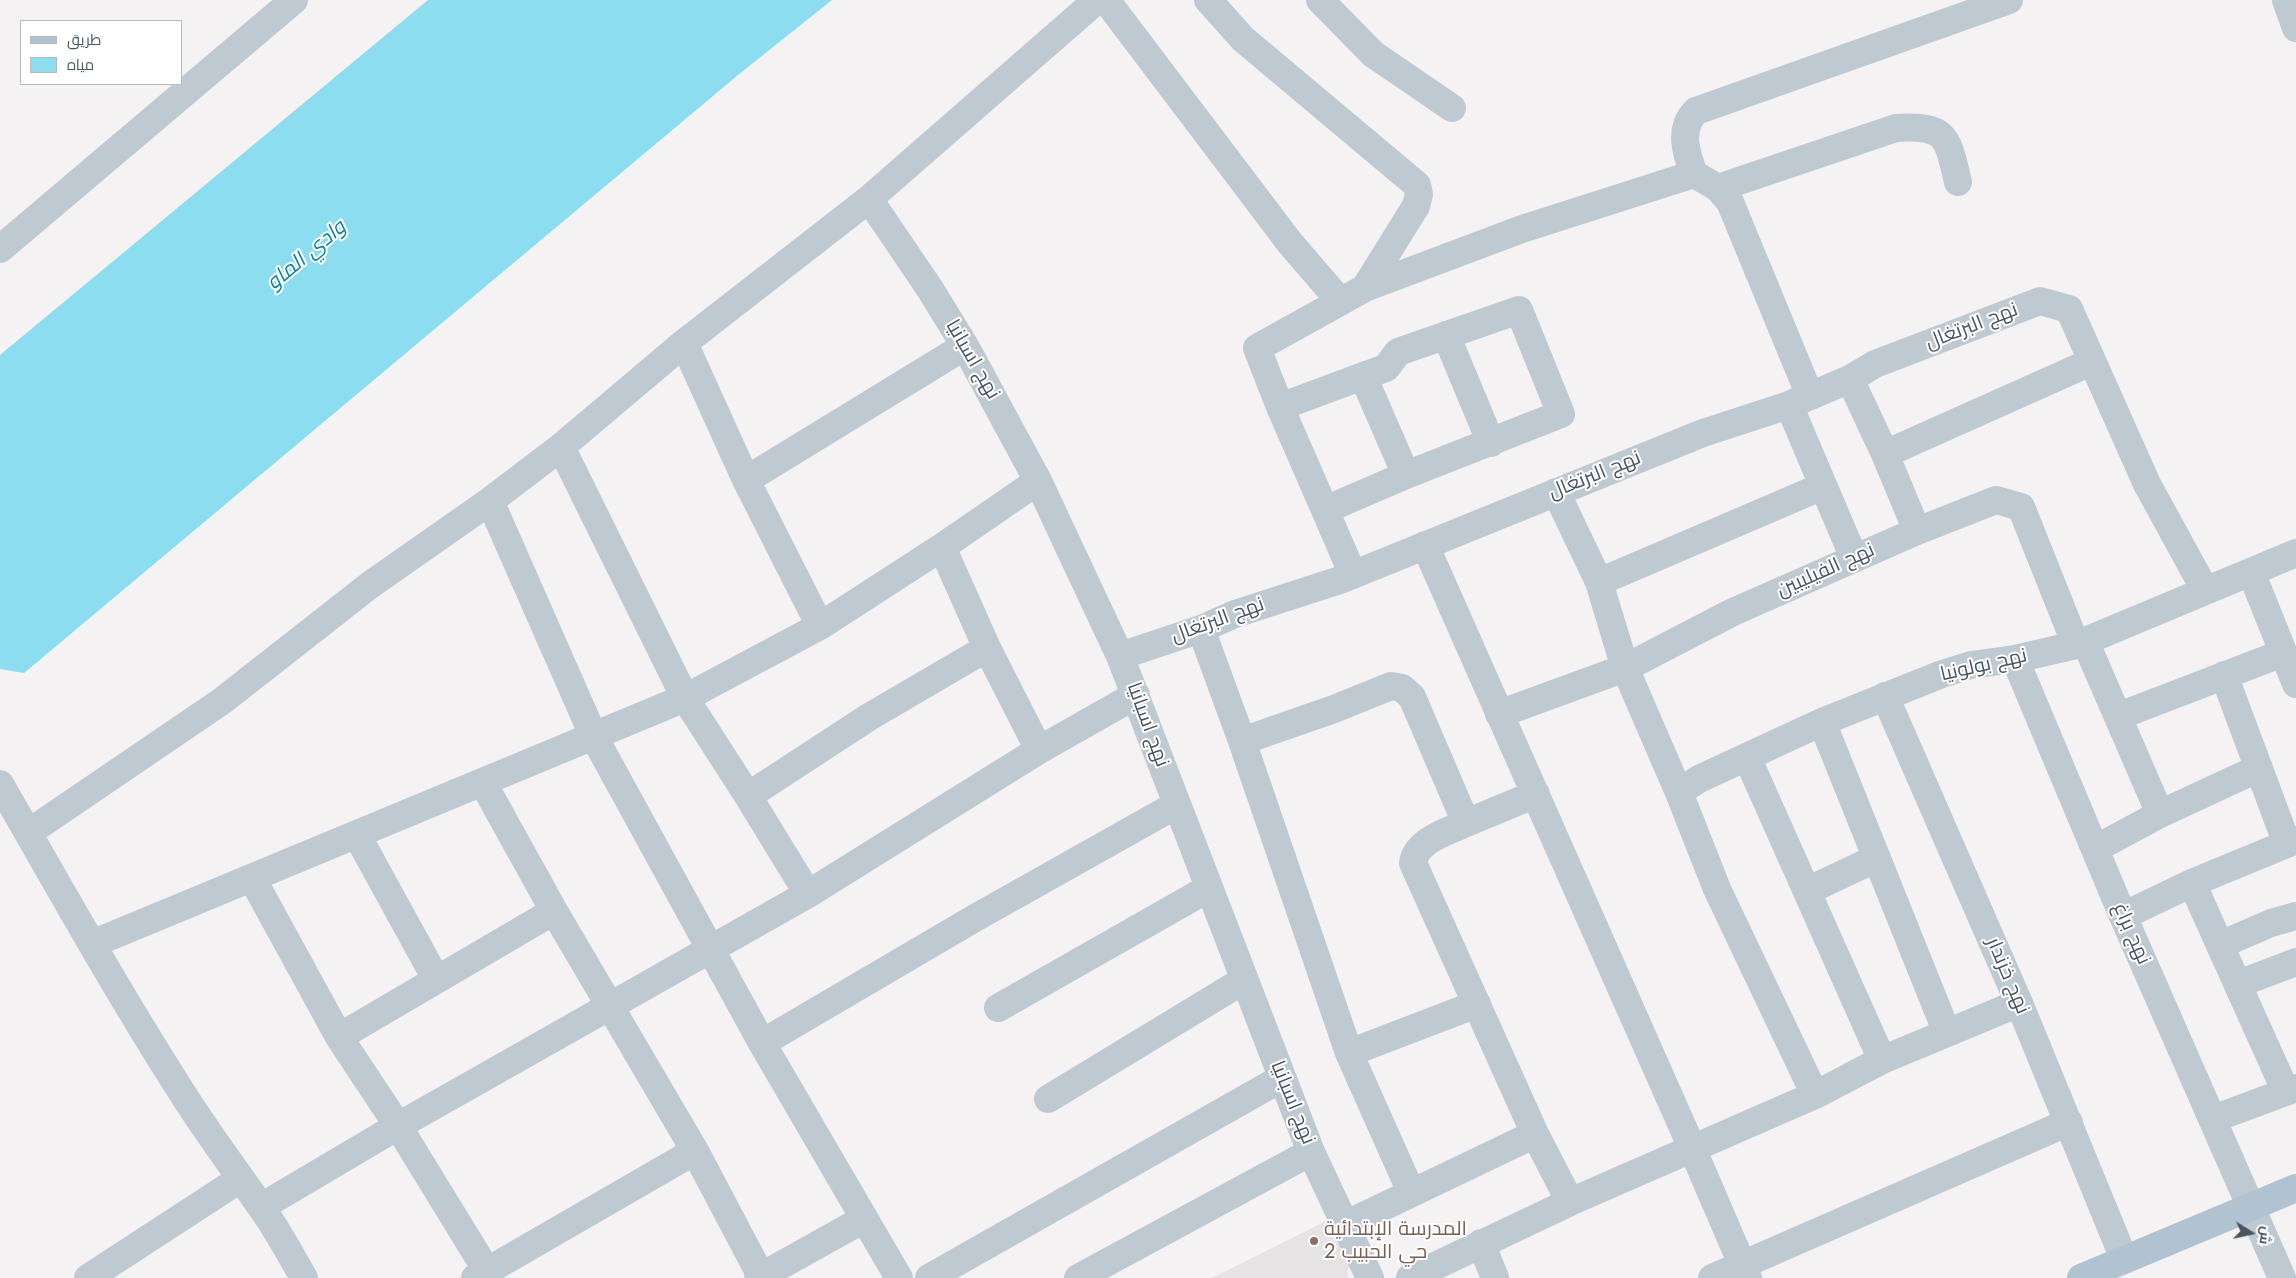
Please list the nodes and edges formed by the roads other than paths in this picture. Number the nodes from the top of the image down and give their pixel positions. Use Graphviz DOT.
graph roads {
  1 [pos="294,0"];
  2 [pos="1098,0"];
  3 [pos="1106,0"];
  4 [pos="1208,0"];
  5 [pos="1320,0"];
  6 [pos="2009,0"];
  7 [pos="1452,108"];
  8 [pos="1694,174"];
  9 [pos="1958,182"];
  10 [pos="1718,188"];
  11 [pos="868,199"];
  12 [pos="0,250"];
  13 [pos="1365,288"];
  14 [pos="1340,301"];
  15 [pos="1446,335"];
  16 [pos="684,343"];
  17 [pos="966,346"];
  18 [pos="2091,362"];
  19 [pos="1363,376"];
  20 [pos="1850,379"];
  21 [pos="1799,400"];
  22 [pos="1280,407"];
  23 [pos="1491,443"];
  24 [pos="562,447"];
  25 [pos="1885,454"];
  26 [pos="1406,475"];
  27 [pos="746,480"];
  28 [pos="1038,481"];
  29 [pos="1823,486"];
  30 [pos="1556,492"];
  31 [pos="490,501"];
  32 [pos="1326,510"];
  33 [pos="1917,531"];
  34 [pos="1426,545"];
  35 [pos="942,547"];
  36 [pos="2296,553"];
  37 [pos="1854,558"];
  38 [pos="2250,572"];
  39 [pos="1352,575"];
  40 [pos="1599,582"];
  41 [pos="2206,590"];
  42 [pos="820,626"];
  43 [pos="1201,629"];
  44 [pos="2081,643"];
  45 [pos="987,648"];
  46 [pos="2283,653"];
  47 [pos="1120,656"];
  48 [pos="2015,659"];
  49 [pos="1625,668"];
  50 [pos="2224,675"];
  51 [pos="2296,684"];
  52 [pos="1136,695"];
  53 [pos="1885,696"];
  54 [pos="685,698"];
  55 [pos="1499,714"];
  56 [pos="2119,716"];
  57 [pos="1822,722"];
  58 [pos="593,736"];
  59 [pos="1242,741"];
  60 [pos="1039,750"];
  61 [pos="1747,757"];
  62 [pos="2259,768"];
  63 [pos="483,783"];
  64 [pos="0,784"];
  65 [pos="1536,794"];
  66 [pos="1680,795"];
  67 [pos="748,796"];
  68 [pos="1176,806"];
  69 [pos="2160,814"];
  70 [pos="1466,823"];
  71 [pos="28,833"];
  72 [pos="357,835"];
  73 [pos="2292,842"];
  74 [pos="2095,849"];
  75 [pos="1877,858"];
  76 [pos="252,878"];
  77 [pos="2192,883"];
  78 [pos="1209,888"];
  79 [pos="1807,891"];
  80 [pos="808,894"];
  81 [pos="554,911"];
  82 [pos="2123,916"];
  83 [pos="2296,916"];
  84 [pos="92,944"];
  85 [pos="2220,945"];
  86 [pos="712,949"];
  87 [pos="2296,962"];
  88 [pos="436,979"];
  89 [pos="1244,980"];
  90 [pos="2238,984"];
  91 [pos="2020,1003"];
  92 [pos="1477,1004"];
  93 [pos="609,1006"];
  94 [pos="998,1008"];
  95 [pos="1947,1033"];
  96 [pos="339,1037"];
  97 [pos="762,1043"];
  98 [pos="1349,1053"];
  99 [pos="1882,1060"];
  100 [pos="1282,1078"];
  101 [pos="2291,1090"];
  102 [pos="1815,1095"];
  103 [pos="1048,1099"];
  104 [pos="2213,1119"];
  105 [pos="2069,1122"];
  106 [pos="398,1126"];
  107 [pos="1535,1134"];
  108 [pos="1692,1148"];
  109 [pos="695,1151"];
  110 [pos="1311,1152"];
  111 [pos="240,1179"];
  112 [pos="2296,1188"];
  113 [pos="1412,1192"];
  114 [pos="1570,1202"];
  115 [pos="261,1207"];
  116 [pos="2251,1208"];
  117 [pos="864,1220"];
  118 [pos="1344,1225"];
  119 [pos="1481,1243"];
  120 [pos="2124,1258"];
  121 [pos="1745,1271"];
  122 [pos="481,1274"];
  123 [pos="760,1277"];
  124 [pos="88,1278"];
  125 [pos="304,1278"];
  126 [pos="899,1278"];
  127 [pos="929,1278"];
  128 [pos="1078,1278"];
  129 [pos="1370,1278"];
  130 [pos="1410,1278"];
  131 [pos="1495,1278"];
  132 [pos="1712,1278"];
  133 [pos="2082,1278"];
  134 [pos="2282,1278"];
  1 -- 12 [label="street"];
  2 -- 11 [label="street"];
  3 -- 14 [label="street"];
  4 -- 13 [label="street"];
  5 -- 7 [label="street"];
  6 -- 8 [label="street"];
  8 -- 10 [label="street"];
  8 -- 13 [label="street"];
  9 -- 10 [label="street"];
  10 -- 21 [label="street"];
  11 -- 16 [label="street"];
  11 -- 17 [label="street, نهج اسبانيا"];
  13 -- 14 [label="street"];
  14 -- 22 [label="street"];
  15 -- 19 [label="street"];
  15 -- 23 [label="street"];
  15 -- 23 [label="street"];
  16 -- 24 [label="street"];
  16 -- 27 [label="street"];
  17 -- 27 [label="street"];
  17 -- 28 [label="street, نهج اسبانيا"];
  18 -- 20 [label="street, نهج البرتغال"];
  18 -- 25 [label="street"];
  18 -- 41 [label="street"];
  19 -- 22 [label="street"];
  19 -- 26 [label="street"];
  20 -- 21 [label="street, نهج البرتغال"];
  20 -- 25 [label="street"];
  21 -- 29 [label="street"];
  21 -- 30 [label="street, نهج البرتغال"];
  22 -- 32 [label="street"];
  23 -- 26 [label="street"];
  24 -- 31 [label="street"];
  24 -- 54 [label="street"];
  25 -- 33 [label="street"];
  26 -- 32 [label="street"];
  27 -- 42 [label="street"];
  28 -- 35 [label="street"];
  28 -- 47 [label="street, نهج اسبانيا"];
  29 -- 37 [label="street"];
  29 -- 40 [label="street"];
  30 -- 34 [label="street, نهج البرتغال"];
  30 -- 40 [label="street"];
  31 -- 58 [label="street"];
  31 -- 71 [label="street"];
  32 -- 39 [label="street"];
  33 -- 37 [label="street, نهج الفيليبين"];
  33 -- 44 [label="street, نهج الفيليبين"];
  34 -- 39 [label="street, نهج البرتغال"];
  34 -- 55 [label="street"];
  35 -- 42 [label="street"];
  35 -- 45 [label="street"];
  36 -- 38 [label="street, نهج بولونيا"];
  37 -- 49 [label="street, نهج الفيليبين"];
  38 -- 41 [label="street, نهج بولونيا"];
  38 -- 46 [label="street"];
  39 -- 43 [label="street, نهج البرتغال"];
  40 -- 49 [label="street"];
  41 -- 44 [label="street, نهج بولونيا"];
  42 -- 54 [label="street"];
  43 -- 47 [label="street, نهج البرتغال"];
  43 -- 59 [label="street"];
  44 -- 48 [label="street, نهج بولونيا"];
  44 -- 56 [label="street"];
  45 -- 60 [label="street"];
  45 -- 67 [label="street"];
  46 -- 50 [label="street"];
  46 -- 51 [label="street"];
  47 -- 52 [label="street, نهج اسبانيا"];
  48 -- 53 [label="street, نهج بولونيا"];
  48 -- 74 [label="street, نهج براغ"];
  49 -- 55 [label="street, نهج الفيليبين"];
  49 -- 66 [label="street"];
  50 -- 56 [label="street"];
  50 -- 62 [label="street"];
  52 -- 60 [label="street"];
  52 -- 68 [label="street, نهج اسبانيا"];
  53 -- 57 [label="street, نهج بولونيا"];
  53 -- 91 [label="street, نهج خزندار"];
  54 -- 58 [label="street"];
  54 -- 67 [label="street"];
  55 -- 65 [label="street"];
  56 -- 69 [label="street"];
  57 -- 61 [label="street, نهج بولونيا"];
  57 -- 75 [label="street"];
  58 -- 63 [label="street"];
  58 -- 86 [label="street"];
  59 -- 70 [label="street"];
  59 -- 98 [label="street"];
  60 -- 80 [label="street"];
  61 -- 66 [label="street, نهج بولونيا"];
  61 -- 79 [label="street"];
  62 -- 69 [label="street"];
  62 -- 73 [label="street"];
  63 -- 72 [label="street"];
  63 -- 81 [label="street"];
  64 -- 71 [label="street"];
  65 -- 70 [label="street"];
  65 -- 108 [label="street"];
  66 -- 102 [label="street"];
  67 -- 80 [label="street"];
  68 -- 78 [label="street, نهج اسبانيا"];
  68 -- 97 [label="street"];
  69 -- 74 [label="street"];
  70 -- 92 [label="street"];
  71 -- 84 [label="street"];
  72 -- 76 [label="street"];
  72 -- 88 [label="street"];
  73 -- 77 [label="street"];
  74 -- 82 [label="street, نهج براغ"];
  75 -- 79 [label="street"];
  75 -- 95 [label="street"];
  76 -- 84 [label="street"];
  76 -- 96 [label="street"];
  77 -- 82 [label="street"];
  77 -- 85 [label="street"];
  78 -- 89 [label="street, نهج اسبانيا"];
  78 -- 94 [label="street"];
  79 -- 99 [label="street"];
  80 -- 86 [label="street"];
  81 -- 88 [label="street"];
  81 -- 93 [label="street"];
  82 -- 104 [label="street, نهج براغ"];
  83 -- 85 [label="street"];
  84 -- 111 [label="street"];
  85 -- 90 [label="street"];
  86 -- 93 [label="street"];
  86 -- 97 [label="street"];
  87 -- 90 [label="street"];
  88 -- 96 [label="street"];
  89 -- 100 [label="street, نهج اسبانيا"];
  89 -- 103 [label="street"];
  90 -- 101 [label="street"];
  91 -- 95 [label="street"];
  91 -- 105 [label="street, نهج خزندار"];
  92 -- 98 [label="street"];
  92 -- 107 [label="street"];
  93 -- 106 [label="street"];
  93 -- 109 [label="street"];
  95 -- 99 [label="street"];
  96 -- 106 [label="street"];
  97 -- 117 [label="street"];
  98 -- 113 [label="street"];
  99 -- 102 [label="street"];
  100 -- 110 [label="street, نهج اسبانيا"];
  100 -- 127 [label="street"];
  101 -- 104 [label="street"];
  102 -- 108 [label="street"];
  104 -- 116 [label="street, نهج براغ"];
  105 -- 120 [label="street, نهج خزندار"];
  105 -- 121 [label="street"];
  106 -- 115 [label="street"];
  106 -- 122 [label="street"];
  107 -- 113 [label="street"];
  107 -- 114 [label="street"];
  108 -- 114 [label="street"];
  108 -- 121 [label="street"];
  109 -- 122 [label="street"];
  109 -- 123 [label="street"];
  110 -- 118 [label="street, نهج اسبانيا"];
  110 -- 128 [label="street"];
  111 -- 115 [label="street"];
  111 -- 124 [label="street"];
  112 -- 116 [label="main road"];
  113 -- 118 [label="street"];
  114 -- 119 [label="street"];
  115 -- 125 [label="street"];
  116 -- 120 [label="main road"];
  116 -- 134 [label="street, نهج براغ"];
  117 -- 123 [label="street"];
  117 -- 126 [label="street"];
  118 -- 129 [label="street, نهج اسبانيا"];
  119 -- 130 [label="street"];
  119 -- 131 [label="street"];
  120 -- 133 [label="main road"];
  121 -- 132 [label="street"];
}
